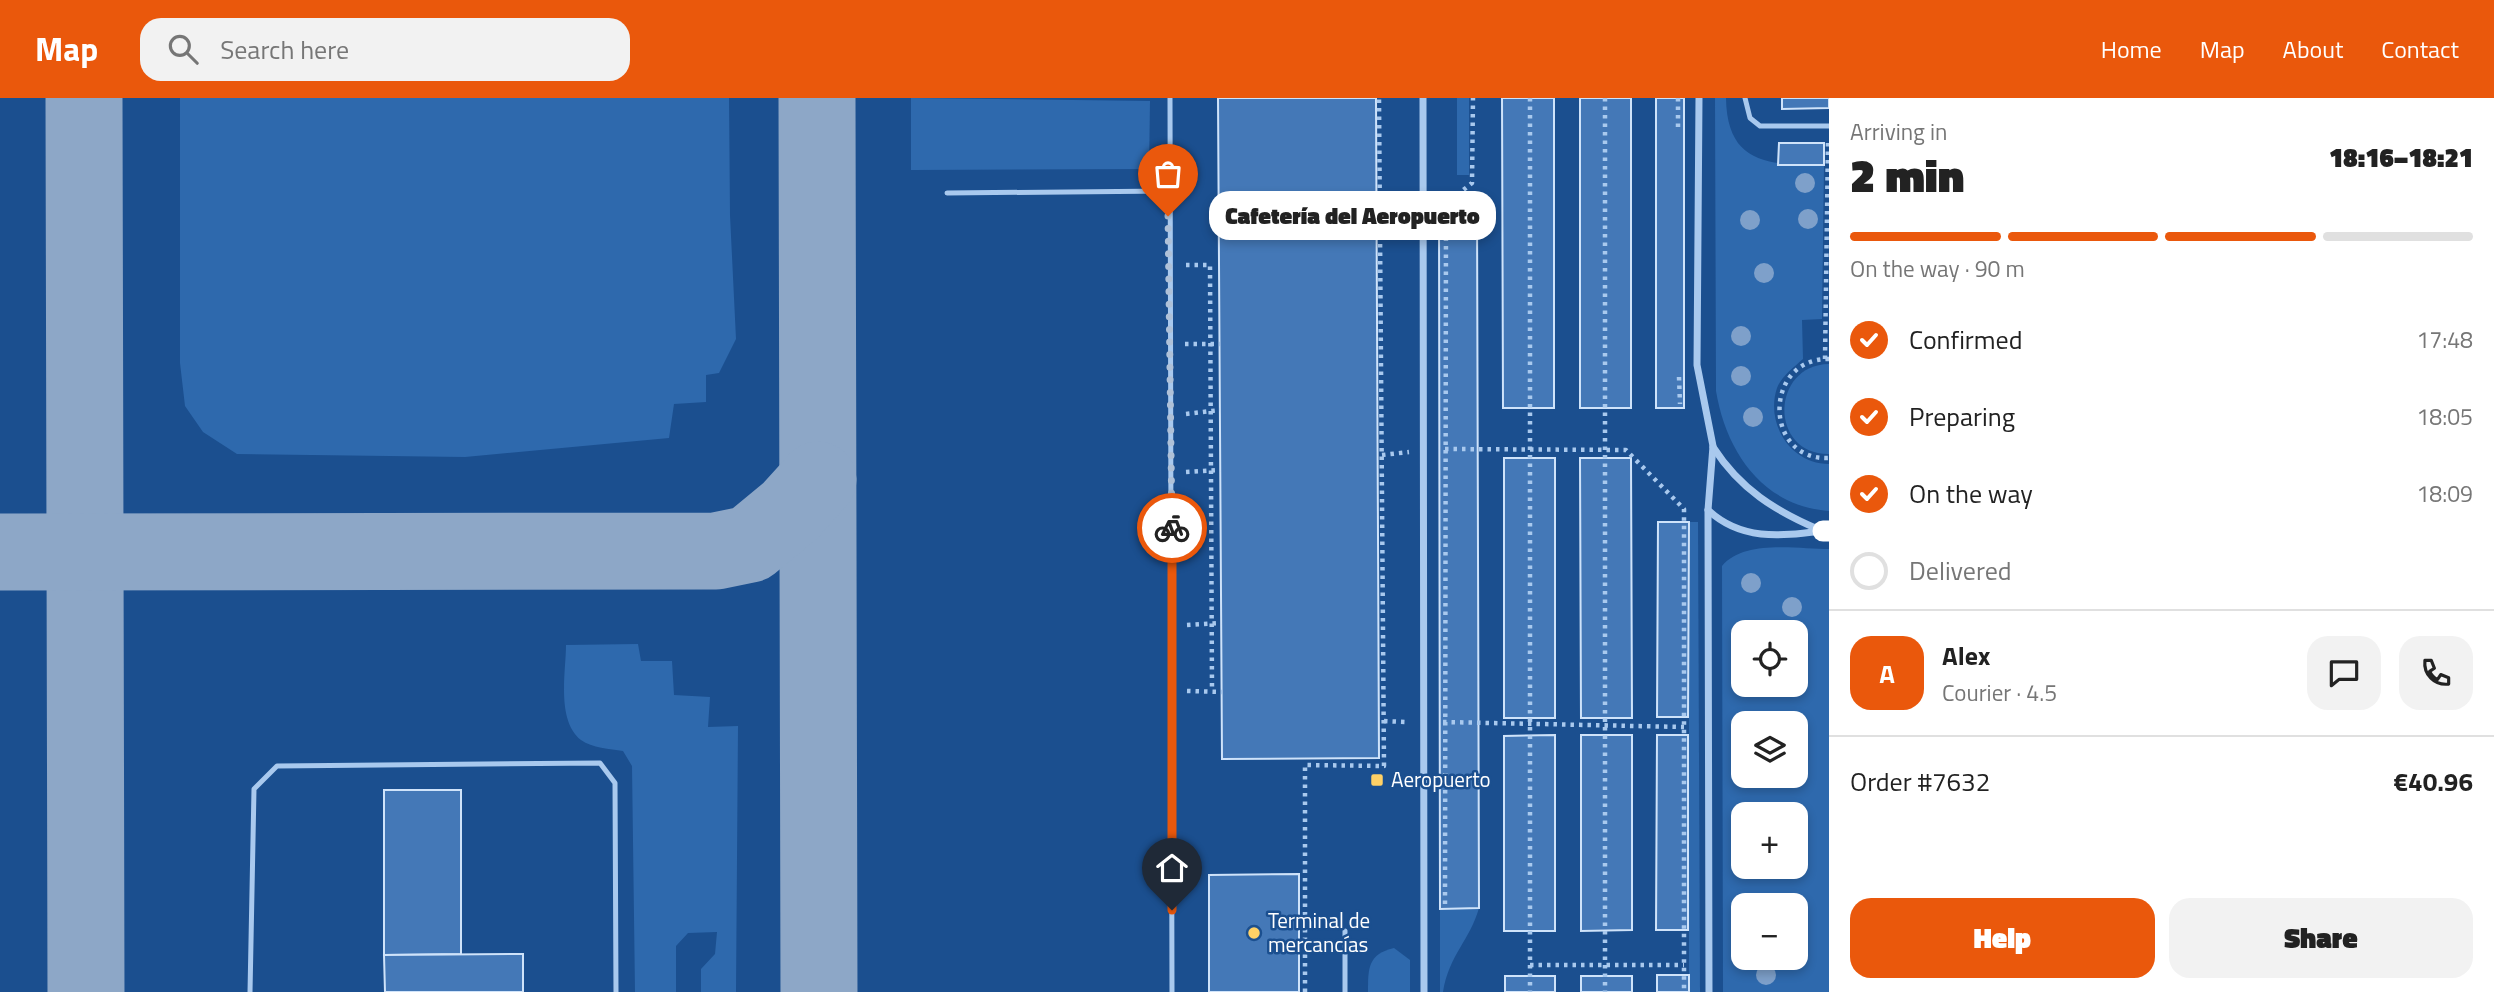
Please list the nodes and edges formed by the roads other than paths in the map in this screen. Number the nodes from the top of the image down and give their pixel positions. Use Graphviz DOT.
graph roads {
  1 [pos="1170,98"];
  2 [pos="1423,98"];
  3 [pos="1699,98"];
  4 [pos="1745,98"];
  5 [pos="1828,126"];
  6 [pos="1168,191"];
  7 [pos="947,193"];
  8 [pos="1713,446"];
  9 [pos="1708,510"];
  10 [pos="1826,531"];
  11 [pos="1345,931"];
  12 [pos="250,992"];
  13 [pos="616,992"];
  14 [pos="1172,992"];
  15 [pos="1345,992"];
  16 [pos="1424,992"];
  17 [pos="1709,992"];
  1 -- 6 [label="lane"];
  2 -- 16 [label="street"];
  3 -- 8 [label="street"];
  4 -- 5 [label="lane"];
  6 -- 7 [label="lane"];
  6 -- 14 [label="lane"];
  8 -- 9 [label="street"];
  8 -- 10 [label="street"];
  9 -- 10 [label="street"];
  9 -- 17 [label="street"];
  11 -- 15 [label="lane"];
  12 -- 13 [label="lane"];
}
